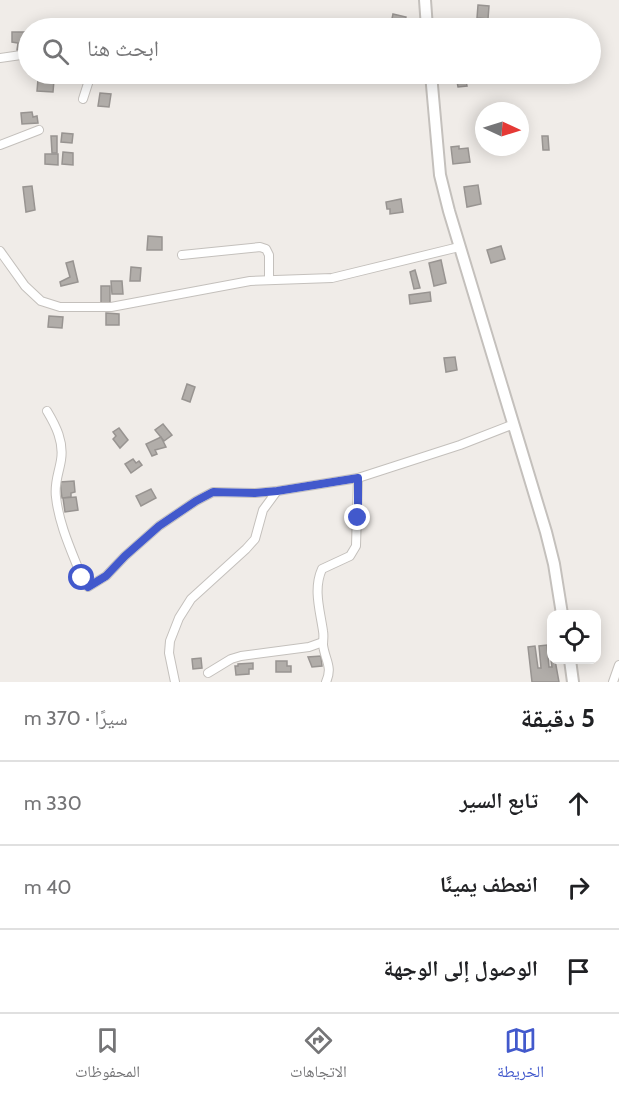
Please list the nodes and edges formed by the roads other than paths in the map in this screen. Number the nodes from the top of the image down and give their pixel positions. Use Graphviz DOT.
graph roads {
  1 [pos="425,0"];
  2 [pos="427,18"];
  3 [pos="18,55"];
  4 [pos="0,58"];
  5 [pos="88,84"];
  6 [pos="432,84"];
  7 [pos="83,99"];
  8 [pos="39,130"];
  9 [pos="0,144"];
  10 [pos="459,247"];
  11 [pos="0,251"];
  12 [pos="182,255"];
  13 [pos="269,279"];
  14 [pos="47,411"];
  15 [pos="514,424"];
  16 [pos="358,478"];
  17 [pos="277,491"];
  18 [pos="561,610"];
  19 [pos="323,642"];
  20 [pos="571,664"];
  21 [pos="619,665"];
  22 [pos="208,673"];
  23 [pos="175,682"];
  24 [pos="326,682"];
  25 [pos="573,682"];
  26 [pos="613,682"];
  1 -- 2 [label="street"];
  3 -- 4 [label="street"];
  5 -- 7 [label="street"];
  6 -- 10 [label="street"];
  8 -- 9 [label="street"];
  10 -- 13 [label="street"];
  10 -- 15 [label="street"];
  11 -- 13 [label="street"];
  12 -- 13 [label="street"];
  14 -- 17 [label="street"];
  15 -- 16 [label="street"];
  15 -- 18 [label="street"];
  16 -- 17 [label="street"];
  16 -- 19 [label="street"];
  17 -- 23 [label="street"];
  19 -- 22 [label="street"];
  19 -- 24 [label="street"];
  20 -- 25 [label="street"];
  21 -- 26 [label="street"];
}
